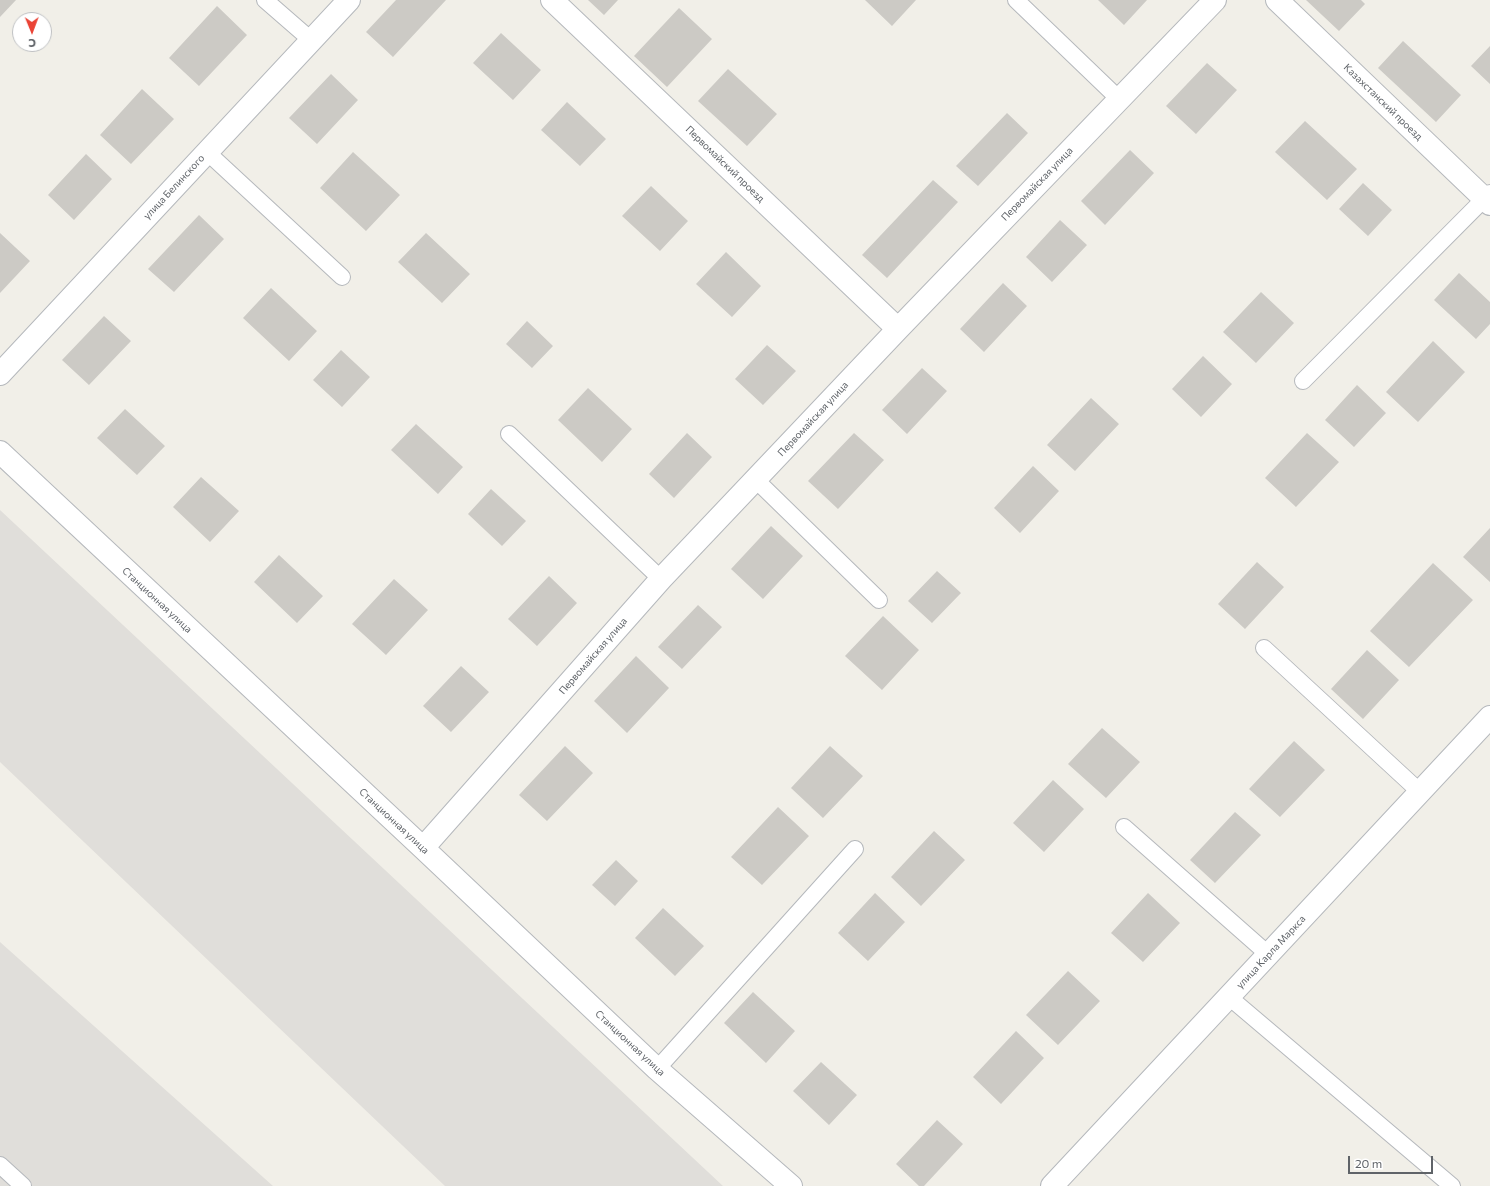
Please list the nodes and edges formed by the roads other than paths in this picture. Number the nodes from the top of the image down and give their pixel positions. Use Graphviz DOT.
graph roads {
  1 [pos="265,0"];
  2 [pos="349,0"];
  3 [pos="552,0"];
  4 [pos="1016,0"];
  5 [pos="1215,0"];
  6 [pos="1277,0"];
  7 [pos="311,40"];
  8 [pos="1119,99"];
  9 [pos="207,152"];
  10 [pos="1488,198"];
  11 [pos="342,277"];
  12 [pos="898,329"];
  13 [pos="0,374"];
  14 [pos="1302,380"];
  15 [pos="509,434"];
  16 [pos="0,452"];
  17 [pos="756,480"];
  18 [pos="661,579"];
  19 [pos="879,600"];
  20 [pos="1264,648"];
  21 [pos="1490,717"];
  22 [pos="1420,792"];
  23 [pos="1124,827"];
  24 [pos="423,848"];
  25 [pos="855,849"];
  26 [pos="1268,955"];
  27 [pos="1229,997"];
  28 [pos="657,1069"];
  29 [pos="0,1165"];
  30 [pos="23,1186"];
  31 [pos="791,1186"];
  32 [pos="1052,1186"];
  33 [pos="1452,1186"];
  1 -- 7 [label="lane"];
  2 -- 7 [label="street, улица Белинского"];
  3 -- 12 [label="street, Первомайский проезд"];
  4 -- 8 [label="lane"];
  5 -- 8 [label="street, Первомайская улица"];
  6 -- 10 [label="street, Казахстанский проезд"];
  7 -- 9 [label="street, улица Белинского"];
  8 -- 12 [label="street, Первомайская улица"];
  9 -- 11 [label="lane"];
  9 -- 13 [label="street, улица Белинского"];
  10 -- 14 [label="lane"];
  12 -- 17 [label="street, Первомайская улица"];
  15 -- 18 [label="lane"];
  16 -- 24 [label="street, Станционная улица"];
  17 -- 18 [label="street, Первомайская улица"];
  17 -- 19 [label="lane"];
  18 -- 24 [label="street, Первомайская улица"];
  20 -- 22 [label="lane"];
  21 -- 22 [label="street, улица Карла Маркса"];
  22 -- 26 [label="street, улица Карла Маркса"];
  23 -- 26 [label="lane"];
  24 -- 28 [label="street, Станционная улица"];
  25 -- 28 [label="lane"];
  26 -- 27 [label="street, улица Карла Маркса"];
  27 -- 32 [label="street, улица Карла Маркса"];
  27 -- 33 [label="lane"];
  28 -- 31 [label="street, Станционная улица"];
  29 -- 30 [label="lane"];
}
